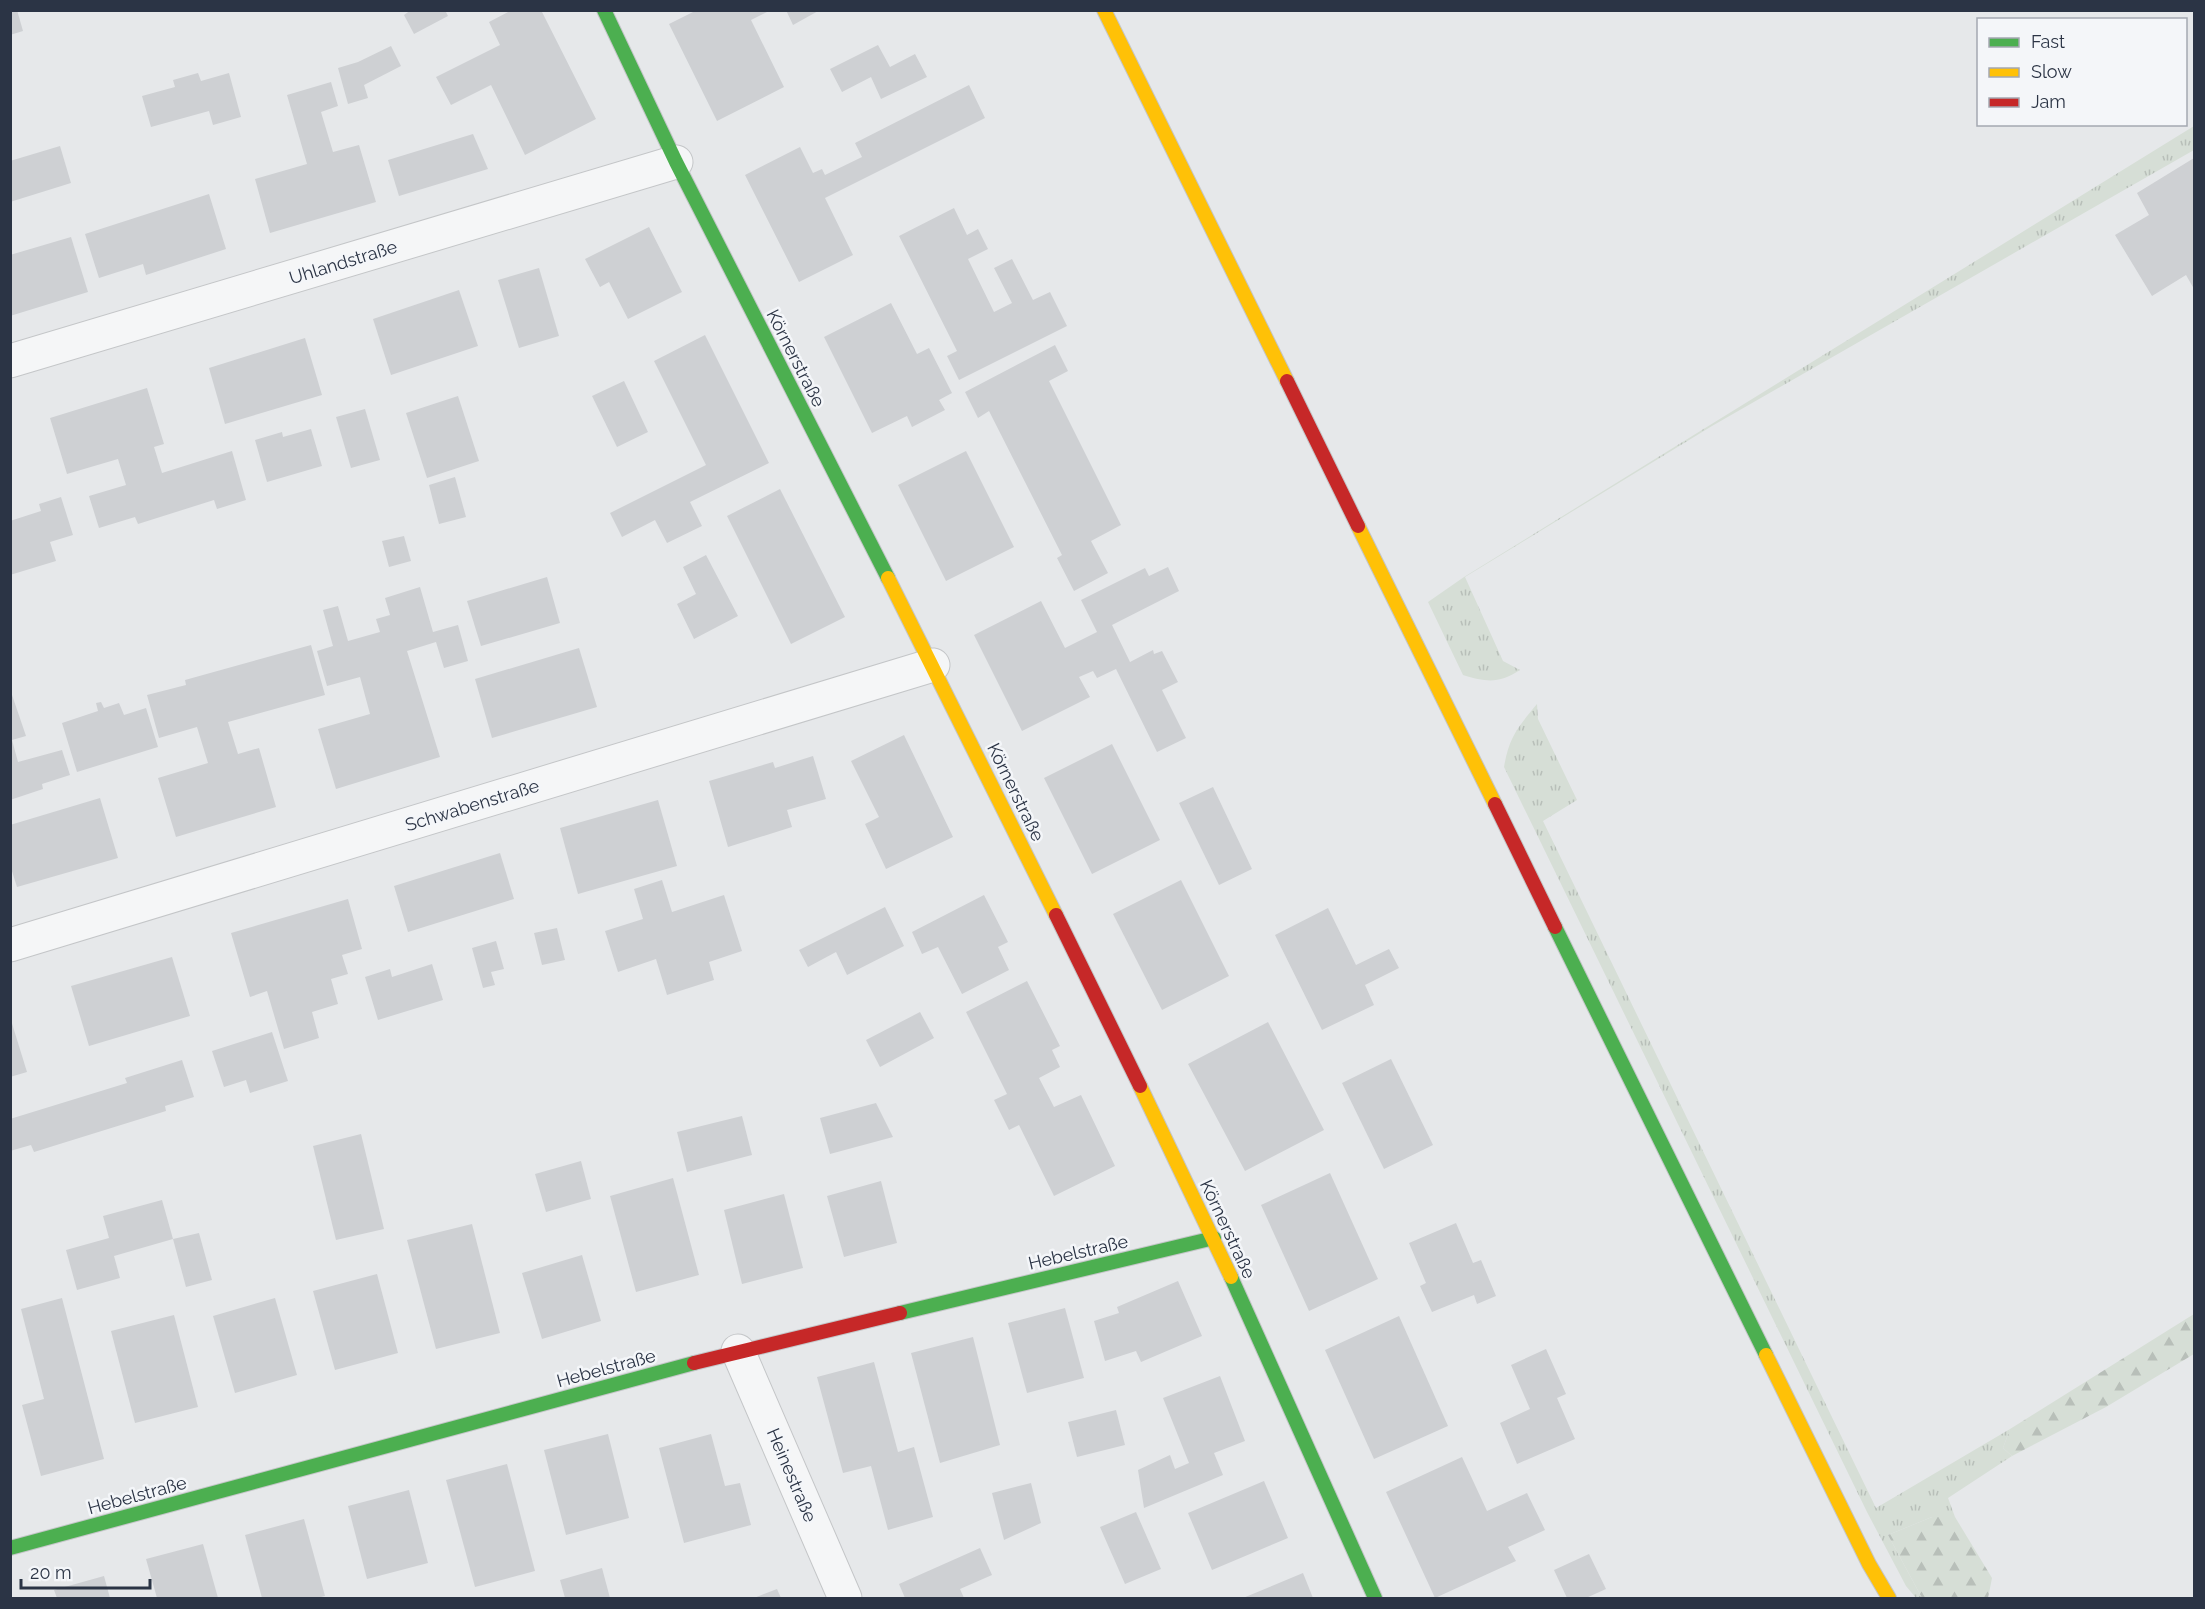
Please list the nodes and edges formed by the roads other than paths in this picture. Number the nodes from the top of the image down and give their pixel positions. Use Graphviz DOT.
graph roads {
  1 [pos="604,10"];
  2 [pos="1104,10"];
  3 [pos="676,162"];
  4 [pos="10,361"];
  5 [pos="933,665"];
  6 [pos="10,945"];
  7 [pos="1214,1238"];
  8 [pos="738,1351"];
  9 [pos="10,1548"];
  10 [pos="845,1599"];
  11 [pos="1375,1599"];
  12 [pos="1889,1599"];
  1 -- 3 [label="street, Körnerstraße"];
  2 -- 12 [label="street"];
  3 -- 4 [label="street, Uhlandstraße"];
  3 -- 5 [label="street, Körnerstraße"];
  5 -- 6 [label="street, Schwabenstraße"];
  5 -- 7 [label="street, Körnerstraße"];
  7 -- 8 [label="street, Hebelstraße"];
  7 -- 11 [label="street, Körnerstraße"];
  8 -- 9 [label="street, Hebelstraße"];
  8 -- 10 [label="street, Heinestraße"];
}
